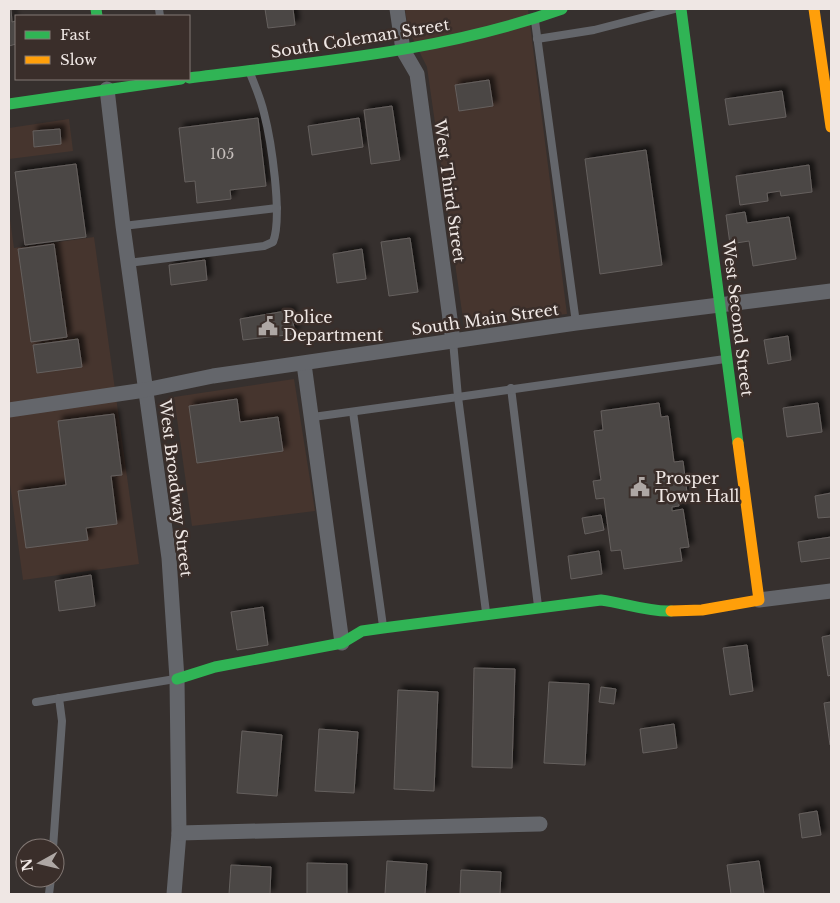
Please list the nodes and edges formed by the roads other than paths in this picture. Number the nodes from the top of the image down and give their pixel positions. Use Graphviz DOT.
graph roads {
  1 [pos="397,9"];
  2 [pos="562,9"];
  3 [pos="675,9"];
  4 [pos="681,9"];
  5 [pos="814,9"];
  6 [pos="534,19"];
  7 [pos="538,39"];
  8 [pos="403,50"];
  9 [pos="249,70"];
  10 [pos="190,78"];
  11 [pos="169,80"];
  12 [pos="106,84"];
  13 [pos="9,104"];
  14 [pos="831,127"];
  15 [pos="276,208"];
  16 [pos="123,226"];
  17 [pos="128,263"];
  18 [pos="831,291"];
  19 [pos="720,305"];
  20 [pos="576,323"];
  21 [pos="453,341"];
  22 [pos="727,358"];
  23 [pos="304,364"];
  24 [pos="511,388"];
  25 [pos="145,390"];
  26 [pos="458,397"];
  27 [pos="9,410"];
  28 [pos="353,412"];
  29 [pos="312,417"];
  30 [pos="831,592"];
  31 [pos="759,600"];
  32 [pos="538,608"];
  33 [pos="486,614"];
  34 [pos="383,628"];
  35 [pos="342,643"];
  36 [pos="177,679"];
  37 [pos="59,698"];
  38 [pos="36,702"];
  39 [pos="540,824"];
  40 [pos="179,833"];
  41 [pos="54,838"];
  42 [pos="174,894"];
  1 -- 8 [label="street"];
  2 -- 6 [label="street, South Coleman Street"];
  3 -- 7 [label="lane"];
  4 -- 19 [label="street, West Second Street"];
  5 -- 14 [label="street"];
  6 -- 7 [label="lane"];
  6 -- 8 [label="street, South Coleman Street"];
  7 -- 20 [label="lane"];
  8 -- 9 [label="street, South Coleman Street"];
  8 -- 21 [label="street, West Third Street"];
  9 -- 10 [label="street, South Coleman Street"];
  9 -- 15 [label="lane"];
  11 -- 12 [label="street"];
  12 -- 13 [label="street"];
  12 -- 16 [label="street, West Broadway Street"];
  15 -- 16 [label="lane"];
  15 -- 17 [label="lane"];
  16 -- 17 [label="street, West Broadway Street"];
  17 -- 25 [label="street, West Broadway Street"];
  18 -- 19 [label="street, South Main Street"];
  19 -- 20 [label="street, South Main Street"];
  19 -- 22 [label="street, West Second Street"];
  20 -- 21 [label="street, South Main Street"];
  21 -- 23 [label="street, South Main Street"];
  21 -- 26 [label="lane"];
  22 -- 24 [label="lane"];
  22 -- 31 [label="street, West Second Street"];
  23 -- 25 [label="street, South Main Street"];
  23 -- 29 [label="street"];
  24 -- 26 [label="lane"];
  24 -- 32 [label="lane"];
  25 -- 27 [label="street, South Main Street"];
  25 -- 36 [label="street, West Broadway Street"];
  26 -- 28 [label="lane"];
  26 -- 33 [label="lane"];
  28 -- 29 [label="lane"];
  28 -- 34 [label="lane"];
  29 -- 35 [label="street"];
  30 -- 31 [label="street"];
  31 -- 32 [label="street"];
  32 -- 33 [label="street"];
  33 -- 34 [label="street"];
  34 -- 35 [label="street"];
  35 -- 36 [label="street"];
  36 -- 37 [label="lane"];
  36 -- 40 [label="street, West Broadway Street"];
  37 -- 38 [label="lane"];
  37 -- 41 [label="lane"];
  39 -- 40 [label="street"];
  40 -- 42 [label="street, West Broadway Street"];
}
